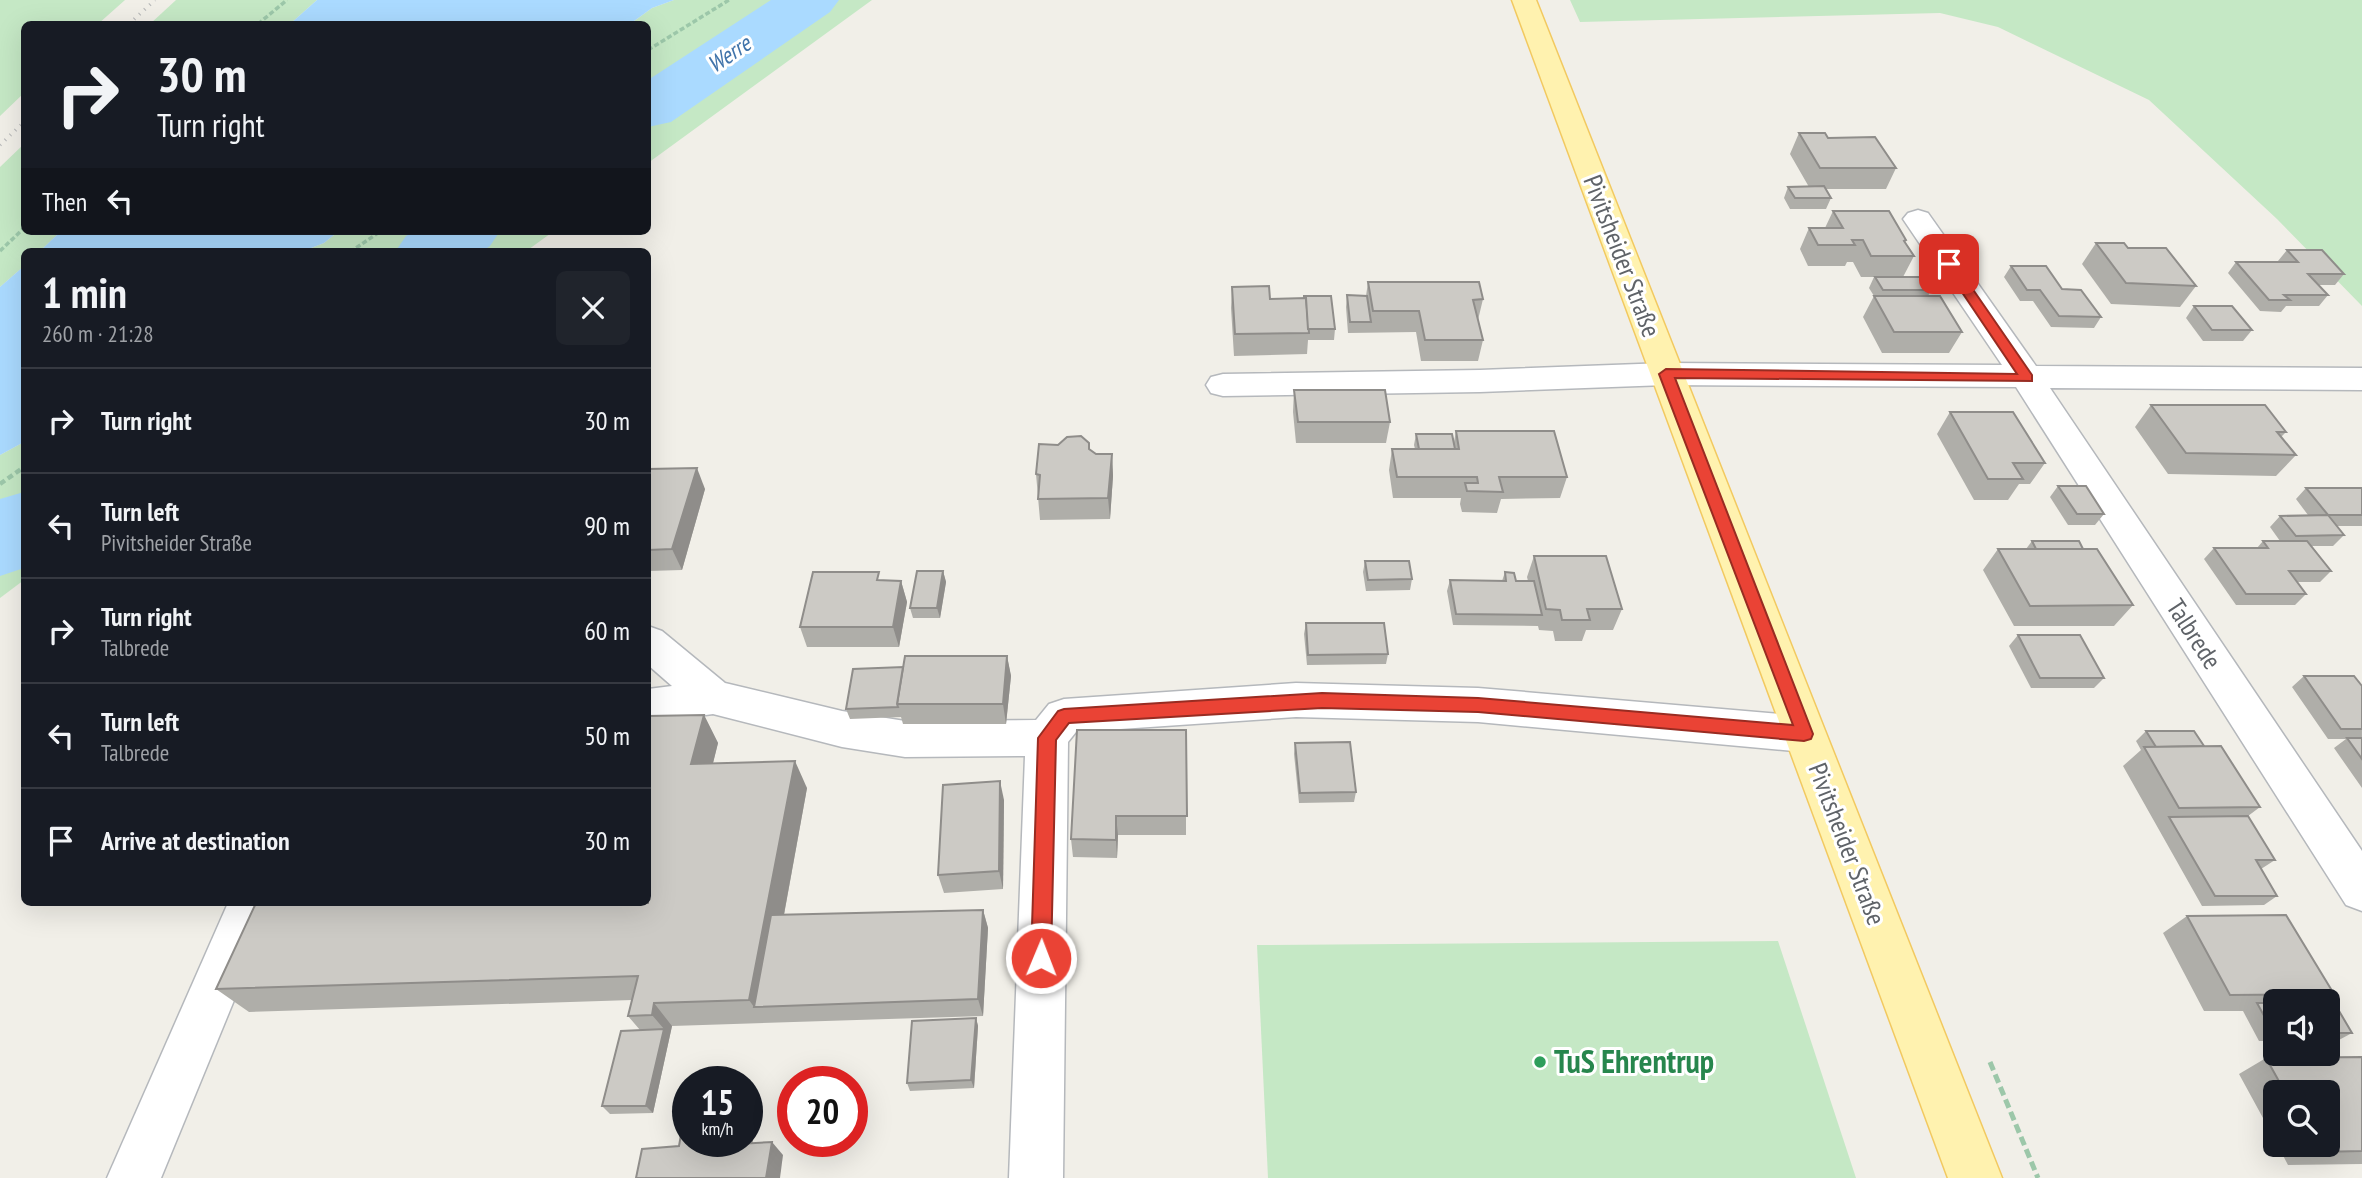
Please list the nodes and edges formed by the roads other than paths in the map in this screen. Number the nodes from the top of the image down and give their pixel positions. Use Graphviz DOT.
graph roads {
  1 [pos="1524,0"];
  2 [pos="1918,219"];
  3 [pos="1666,374"];
  4 [pos="2027,378"];
  5 [pos="2362,379"];
  6 [pos="1223,385"];
  7 [pos="651,645"];
  8 [pos="713,697"];
  9 [pos="651,706"];
  10 [pos="1804,734"];
  11 [pos="1047,738"];
  12 [pos="2362,890"];
  13 [pos="250,906"];
  14 [pos="134,1178"];
  15 [pos="1035,1178"];
  16 [pos="1975,1178"];
  1 -- 3 [label="main road, Pivitsheider Straße"];
  2 -- 4 [label="street, Talbrede"];
  3 -- 4 [label="street"];
  3 -- 6 [label="street"];
  3 -- 10 [label="main road, Pivitsheider Straße"];
  4 -- 5 [label="street"];
  4 -- 12 [label="street, Talbrede"];
  7 -- 8 [label="street"];
  8 -- 9 [label="street"];
  8 -- 11 [label="street"];
  10 -- 11 [label="street"];
  10 -- 16 [label="main road, Pivitsheider Straße"];
  11 -- 15 [label="street"];
  13 -- 14 [label="street"];
}
